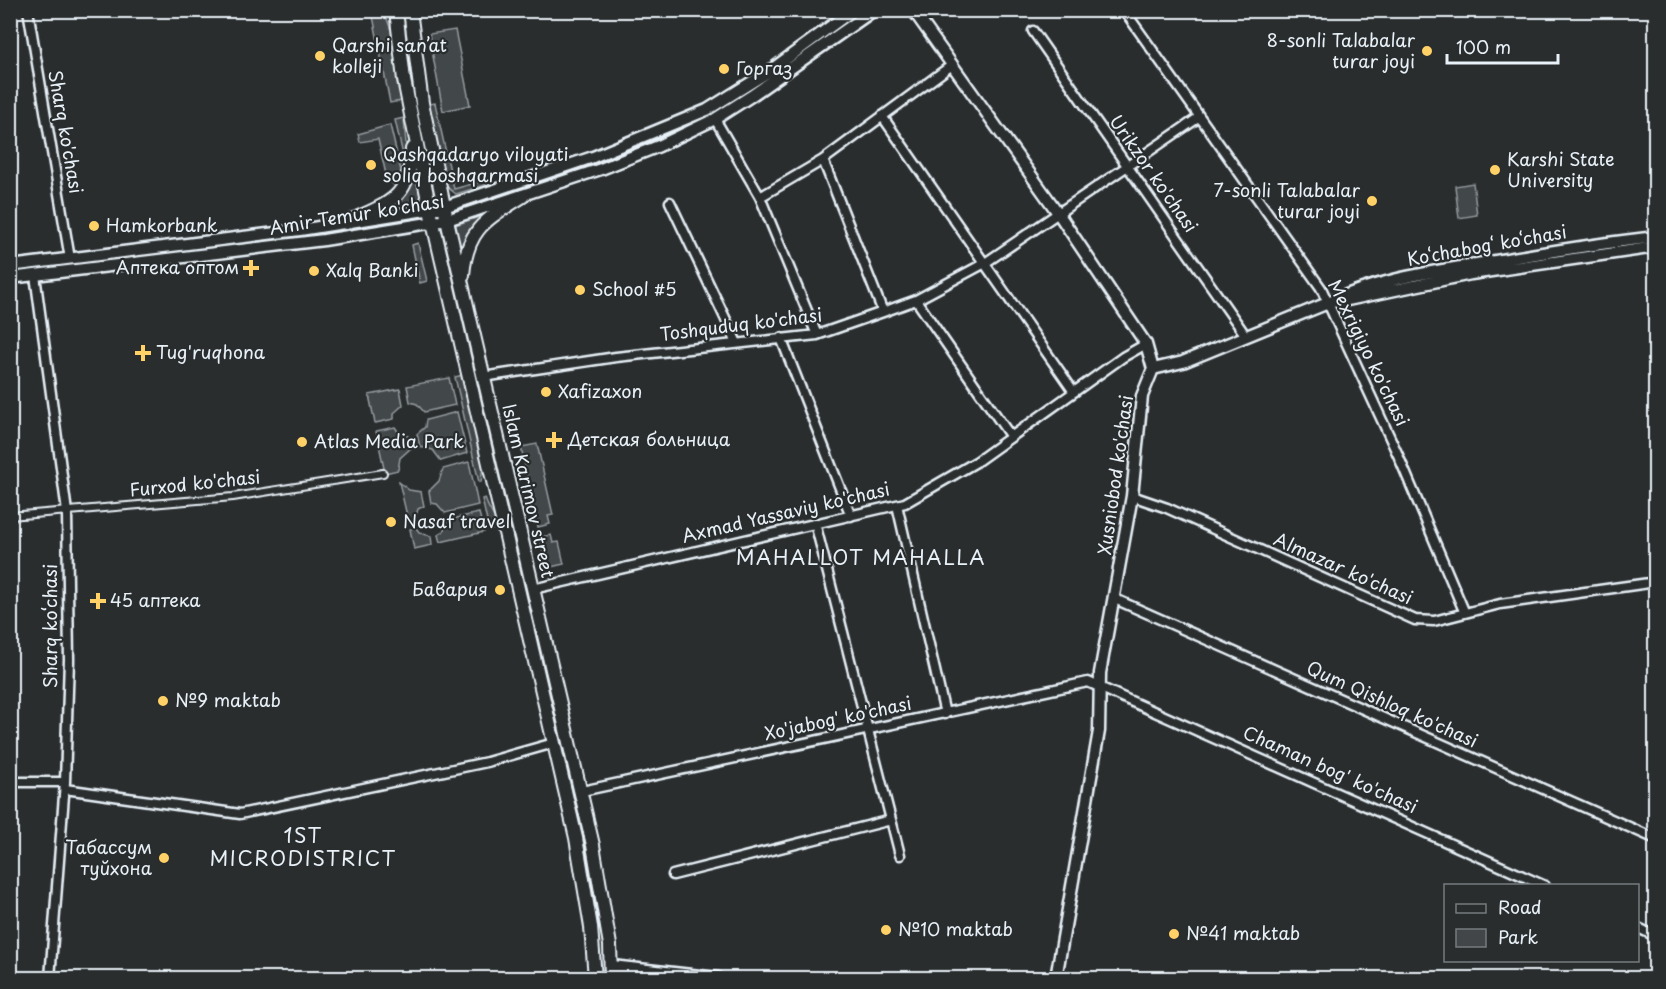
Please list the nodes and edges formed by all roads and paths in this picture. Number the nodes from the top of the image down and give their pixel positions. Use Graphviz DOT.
graph roads {
  1 [pos="28,10"];
  2 [pos="396,10"];
  3 [pos="410,10"];
  4 [pos="854,10"];
  5 [pos="874,10"];
  6 [pos="914,10"];
  7 [pos="1124,10"];
  8 [pos="1033,31"];
  9 [pos="952,65"];
  10 [pos="882,116"];
  11 [pos="1198,118"];
  12 [pos="715,119"];
  13 [pos="412,127"];
  14 [pos="823,160"];
  15 [pos="1127,166"];
  16 [pos="523,196"];
  17 [pos="760,197"];
  18 [pos="670,202"];
  19 [pos="430,210"];
  20 [pos="1058,213"];
  21 [pos="445,214"];
  22 [pos="346,223"];
  23 [pos="433,224"];
  24 [pos="1656,237"];
  25 [pos="1656,248"];
  26 [pos="70,259"];
  27 [pos="985,263"];
  28 [pos="10,266"];
  29 [pos="35,275"];
  30 [pos="10,278"];
  31 [pos="462,286"];
  32 [pos="916,300"];
  33 [pos="1328,303"];
  34 [pos="883,312"];
  35 [pos="818,335"];
  36 [pos="1246,336"];
  37 [pos="781,338"];
  38 [pos="737,343"];
  39 [pos="1146,344"];
  40 [pos="1153,369"];
  41 [pos="483,376"];
  42 [pos="1074,392"];
  43 [pos="1011,437"];
  44 [pos="383,473"];
  45 [pos="1132,496"];
  46 [pos="897,505"];
  47 [pos="67,512"];
  48 [pos="10,516"];
  49 [pos="851,516"];
  50 [pos="815,524"];
  51 [pos="1656,582"];
  52 [pos="533,589"];
  53 [pos="1115,599"];
  54 [pos="1464,611"];
  55 [pos="1101,687"];
  56 [pos="945,714"];
  57 [pos="868,729"];
  58 [pos="554,743"];
  59 [pos="10,782"];
  60 [pos="65,785"];
  61 [pos="582,791"];
  62 [pos="891,820"];
  63 [pos="591,835"];
  64 [pos="576,838"];
  65 [pos="1656,839"];
  66 [pos="900,855"];
  67 [pos="673,875"];
  68 [pos="1543,884"];
  69 [pos="1639,928"];
  70 [pos="1656,936"];
  71 [pos="611,972"];
  72 [pos="50,978"];
  73 [pos="595,978"];
  74 [pos="717,978"];
  75 [pos="1056,978"];
  1 -- 26 [label="street, Sharq ko'chasi"];
  2 -- 13 [label="main road, Islam Karimov street"];
  3 -- 21 [label="main road, Islam Karimov street"];
  4 -- 21 [label="main road, Amir Temur ko'chasi"];
  5 -- 12 [label="main road, Amir Temur ko'chasi"];
  6 -- 9 [label="main road"];
  7 -- 11 [label="street, Mexrigiyo ko'chasi"];
  8 -- 15 [label="street, Urikzor ko'chasi"];
  9 -- 10 [label="street"];
  9 -- 20 [label="main road"];
  10 -- 14 [label="street"];
  10 -- 27 [label="street"];
  11 -- 15 [label="street, Toshquduq ko'chasi"];
  11 -- 33 [label="street, Mexrigiyo ko'chasi"];
  12 -- 16 [label="main road, Amir Temur ko'chasi"];
  12 -- 17 [label="street"];
  13 -- 19 [label="main road, Islam Karimov street"];
  13 -- 22 [label="main road"];
  14 -- 17 [label="street"];
  14 -- 34 [label="street"];
  15 -- 20 [label="street, Toshquduq ko'chasi"];
  15 -- 36 [label="street, Urikzor ko'chasi"];
  16 -- 21 [label="main road, Amir Temur ko'chasi"];
  16 -- 31 [label="main road"];
  17 -- 35 [label="street"];
  18 -- 38 [label="street"];
  19 -- 21 [label="main road, Amir Temur ko'chasi"];
  19 -- 22 [label="main road, Amir Temur ko'chasi"];
  19 -- 23 [label="main road, Islam Karimov street"];
  20 -- 27 [label="street, Toshquduq ko'chasi"];
  20 -- 39 [label="main road"];
  21 -- 23 [label="main road, Amir Temur ko'chasi"];
  21 -- 31 [label="main road, Islam Karimov street"];
  22 -- 26 [label="main road, Amir Temur ko'chasi"];
  23 -- 29 [label="main road, Amir Temur ko'chasi"];
  23 -- 58 [label="main road, Islam Karimov street"];
  24 -- 33 [label="main road, Ko‘chabog‘ ko‘chasi"];
  25 -- 33 [label="main road, Ko‘chabog‘ ko‘chasi"];
  26 -- 28 [label="main road, Amir Temur ko'chasi"];
  27 -- 32 [label="street, Toshquduq ko'chasi"];
  27 -- 42 [label="street"];
  29 -- 30 [label="main road, Amir Temur ko'chasi"];
  29 -- 47 [label="street, Sharq ko‘chasi"];
  31 -- 41 [label="main road, Islam Karimov street"];
  32 -- 34 [label="street, Toshquduq ko'chasi"];
  32 -- 43 [label="street"];
  33 -- 36 [label="main road, Ko‘chabog‘ ko‘chasi"];
  33 -- 54 [label="street, Mexrigiyo ko'chasi"];
  34 -- 35 [label="street, Toshquduq ko'chasi"];
  35 -- 37 [label="street, Toshquduq ko'chasi"];
  36 -- 40 [label="main road, Ko‘chabog‘ ko‘chasi"];
  37 -- 38 [label="street, Toshquduq ko'chasi"];
  37 -- 49 [label="street"];
  38 -- 41 [label="street, Toshquduq ko'chasi"];
  39 -- 40 [label="main road"];
  39 -- 42 [label="street, Axmad Yassaviy ko'chasi"];
  40 -- 45 [label="main road, Xusniobod ko'chasi"];
  41 -- 52 [label="main road, Islam Karimov street"];
  42 -- 43 [label="street, Axmad Yassaviy ko'chasi"];
  43 -- 46 [label="street, Axmad Yassaviy ko'chasi"];
  44 -- 47 [label="street, Furxod ko'chasi"];
  45 -- 53 [label="main road, Xusniobod ko'chasi"];
  45 -- 54 [label="street, Almazar ko'chasi"];
  46 -- 49 [label="street, Axmad Yassaviy ko'chasi"];
  46 -- 56 [label="street"];
  47 -- 48 [label="street, Furxod ko'chasi"];
  47 -- 60 [label="street, Sharq ko‘chasi"];
  49 -- 50 [label="street, Axmad Yassaviy ko'chasi"];
  50 -- 52 [label="street, Axmad Yassaviy ko'chasi"];
  50 -- 57 [label="street"];
  51 -- 54 [label="street, Almazar ko'chasi"];
  52 -- 61 [label="main road, Islam Karimov street"];
  53 -- 55 [label="main road, Xusniobod ko'chasi"];
  53 -- 65 [label="street, Qum Qishloq ko'chasi"];
  55 -- 56 [label="street, Xo'jabog' ko'chasi"];
  55 -- 68 [label="street, Chaman bog' ko'chasi"];
  55 -- 75 [label="main road, Xusniobod ko'chasi"];
  56 -- 57 [label="street, Xo'jabog' ko'chasi"];
  57 -- 61 [label="street, Xo'jabog' ko'chasi"];
  57 -- 62 [label="street"];
  58 -- 60 [label="street"];
  58 -- 64 [label="main road, Islam Karimov street"];
  59 -- 60 [label="street"];
  60 -- 72 [label="street, Sharq ko‘chasi"];
  61 -- 63 [label="main road, Islam Karimov street"];
  62 -- 66 [label="street"];
  62 -- 67 [label="street"];
  63 -- 64 [label="main road"];
  63 -- 71 [label="main road, Islam Karimov street"];
  64 -- 73 [label="main road, Islam Karimov street"];
  69 -- 70 [label="street"];
  71 -- 74 [label="main road"];
}
